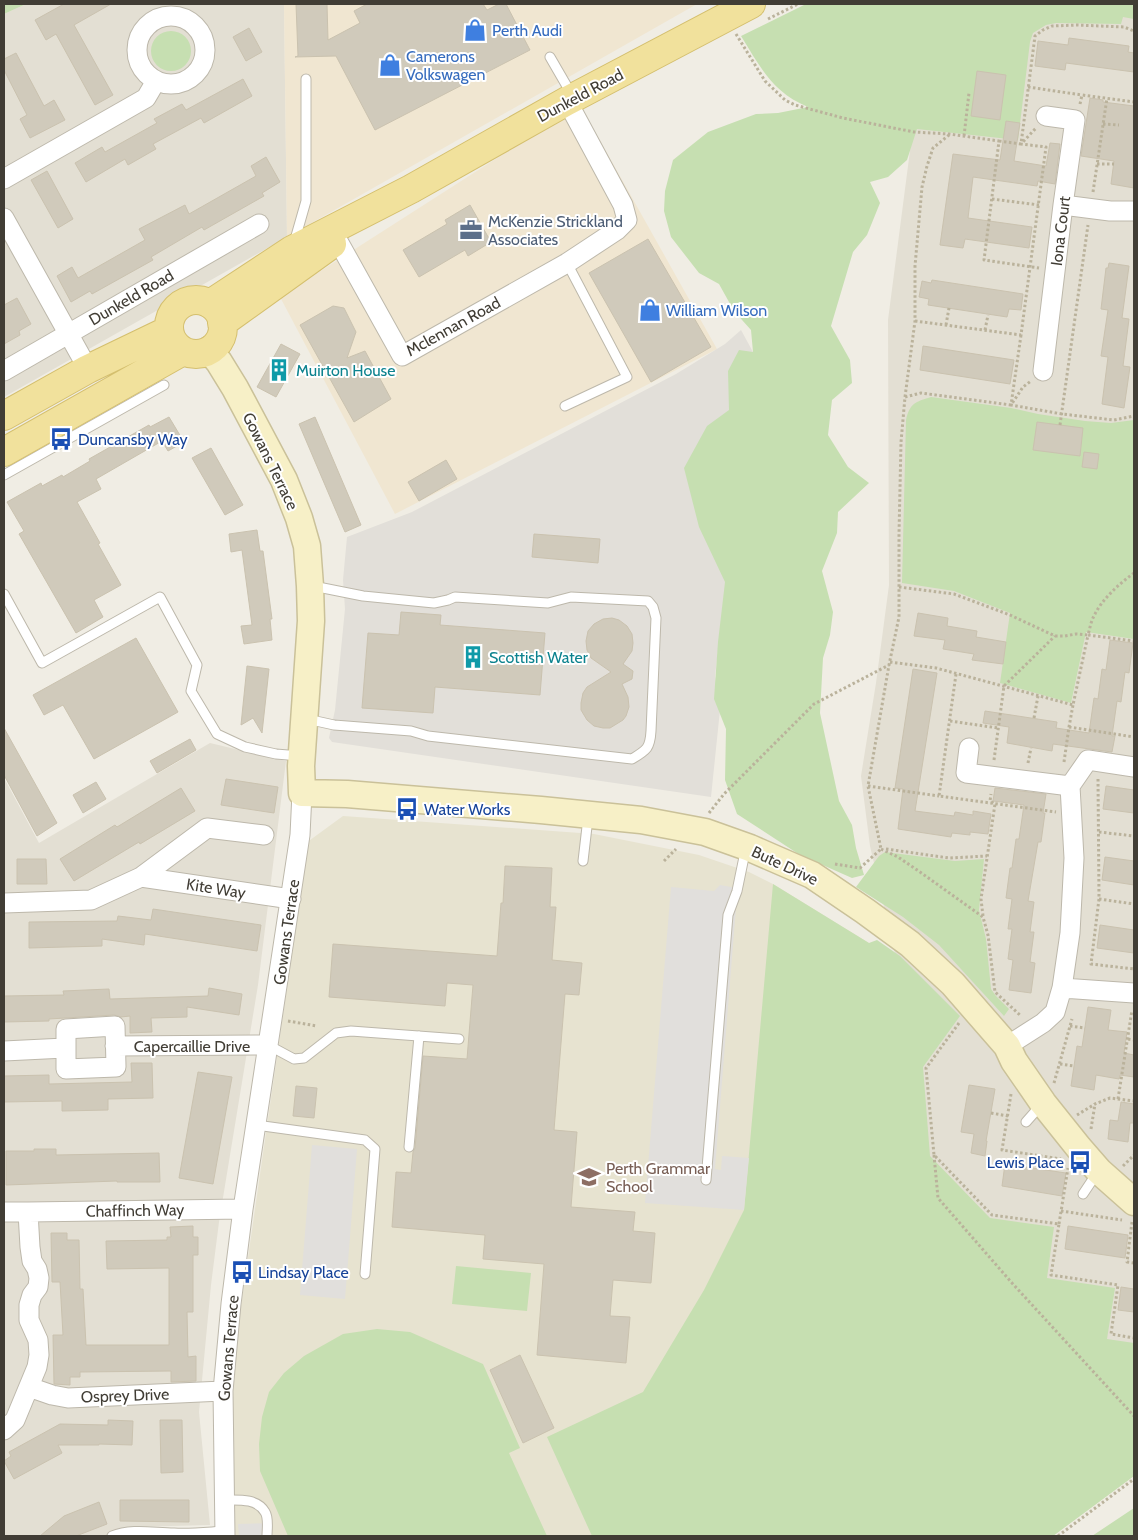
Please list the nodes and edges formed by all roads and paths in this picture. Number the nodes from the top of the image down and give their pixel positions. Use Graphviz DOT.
graph roads {
  1 [pos="751,4"];
  2 [pos="723,19"];
  3 [pos="1124,27"];
  4 [pos="1134,27"];
  5 [pos="1134,31"];
  6 [pos="550,57"];
  7 [pos="306,80"];
  8 [pos="156,81"];
  9 [pos="1028,87"];
  10 [pos="969,93"];
  11 [pos="1082,95"];
  12 [pos="1107,98"];
  13 [pos="570,99"];
  14 [pos="1134,102"];
  15 [pos="1046,116"];
  16 [pos="1075,120"];
  17 [pos="1103,124"];
  18 [pos="1119,125"];
  19 [pos="949,134"];
  20 [pos="964,136"];
  21 [pos="999,141"];
  22 [pos="1021,144"];
  23 [pos="1097,164"];
  24 [pos="1114,164"];
  25 [pos="4,179"];
  26 [pos="412,189"];
  27 [pos="1094,197"];
  28 [pos="992,199"];
  29 [pos="1038,205"];
  30 [pos="1063,205"];
  31 [pos="1134,211"];
  32 [pos="4,218"];
  33 [pos="1090,220"];
  34 [pos="259,224"];
  35 [pos="338,240"];
  36 [pos="9,241"];
  37 [pos="292,250"];
  38 [pos="567,263"];
  39 [pos="1031,266"];
  40 [pos="1055,270"];
  41 [pos="948,308"];
  42 [pos="216,314"];
  43 [pos="988,315"];
  44 [pos="916,321"];
  45 [pos="946,325"];
  46 [pos="985,330"];
  47 [pos="68,334"];
  48 [pos="1021,335"];
  49 [pos="187,344"];
  50 [pos="88,369"];
  51 [pos="4,371"];
  52 [pos="1043,371"];
  53 [pos="164,385"];
  54 [pos="905,397"];
  55 [pos="1011,405"];
  56 [pos="565,406"];
  57 [pos="1062,414"];
  58 [pos="4,416"];
  59 [pos="1134,416"];
  60 [pos="1060,425"];
  61 [pos="4,452"];
  62 [pos="4,475"];
  63 [pos="1134,573"];
  64 [pos="310,586"];
  65 [pos="899,587"];
  66 [pos="4,594"];
  67 [pos="1088,634"];
  68 [pos="1056,636"];
  69 [pos="1134,641"];
  70 [pos="890,663"];
  71 [pos="956,674"];
  72 [pos="1004,686"];
  73 [pos="1038,696"];
  74 [pos="1073,706"];
  75 [pos="1034,718"];
  76 [pos="305,719"];
  77 [pos="950,721"];
  78 [pos="1069,727"];
  79 [pos="998,728"];
  80 [pos="1134,737"];
  81 [pos="969,748"];
  82 [pos="1031,748"];
  83 [pos="302,757"];
  84 [pos="1134,766"];
  85 [pos="1027,771"];
  86 [pos="1098,773"];
  87 [pos="993,776"];
  88 [pos="1066,785"];
  89 [pos="868,786"];
  90 [pos="302,793"];
  91 [pos="939,796"];
  92 [pos="995,804"];
  93 [pos="1062,813"];
  94 [pos="588,815"];
  95 [pos="694,831"];
  96 [pos="1099,832"];
  97 [pos="264,835"];
  98 [pos="1134,836"];
  99 [pos="750,848"];
  100 [pos="881,849"];
  101 [pos="987,856"];
  102 [pos="584,861"];
  103 [pos="833,863"];
  104 [pos="141,877"];
  105 [pos="290,899"];
  106 [pos="1099,899"];
  107 [pos="4,903"];
  108 [pos="1134,904"];
  109 [pos="983,917"];
  110 [pos="1134,969"];
  111 [pos="1062,988"];
  112 [pos="1133,1000"];
  113 [pos="973,1008"];
  114 [pos="1074,1010"];
  115 [pos="273,1019"];
  116 [pos="1043,1023"];
  117 [pos="317,1026"];
  118 [pos="1070,1026"];
  119 [pos="1084,1028"];
  120 [pos="419,1036"];
  121 [pos="458,1039"];
  122 [pos="1128,1039"];
  123 [pos="1134,1040"];
  124 [pos="268,1045"];
  125 [pos="115,1046"];
  126 [pos="1007,1046"];
  127 [pos="65,1048"];
  128 [pos="4,1051"];
  129 [pos="1060,1064"];
  130 [pos="1074,1066"];
  131 [pos="1012,1091"];
  132 [pos="1118,1099"];
  133 [pos="1134,1101"];
  134 [pos="1041,1103"];
  135 [pos="1095,1104"];
  136 [pos="991,1114"];
  137 [pos="1008,1116"];
  138 [pos="1070,1119"];
  139 [pos="256,1126"];
  140 [pos="1091,1132"];
  141 [pos="409,1147"];
  142 [pos="934,1154"];
  143 [pos="1134,1155"];
  144 [pos="1108,1172"];
  145 [pos="706,1180"];
  146 [pos="1083,1194"];
  147 [pos="243,1209"];
  148 [pos="1061,1210"];
  149 [pos="4,1212"];
  150 [pos="28,1212"];
  151 [pos="1133,1215"];
  152 [pos="1059,1224"];
  153 [pos="1134,1263"];
  154 [pos="365,1274"];
  155 [pos="1134,1338"];
  156 [pos="29,1387"];
  157 [pos="223,1391"];
  158 [pos="1134,1416"];
  159 [pos="4,1430"];
  160 [pos="1134,1479"];
  161 [pos="224,1500"];
  162 [pos="225,1534"];
  163 [pos="112,1536"];
  164 [pos="267,1536"];
  165 [pos="1058,1536"];
  1 -- 2 [label="main road, Dunkeld Road"];
  2 -- 13 [label="main road, Dunkeld Road"];
  2 -- 19 [label="path"];
  3 -- 4 [label="path"];
  3 -- 5 [label="path"];
  3 -- 9 [label="path"];
  6 -- 13 [label="lane"];
  7 -- 37 [label="lane"];
  8 -- 25 [label="street"];
  9 -- 11 [label="path"];
  9 -- 22 [label="path"];
  10 -- 20 [label="path"];
  11 -- 12 [label="path"];
  11 -- 16 [label="path"];
  12 -- 14 [label="path"];
  12 -- 17 [label="path"];
  13 -- 26 [label="main road, Dunkeld Road"];
  13 -- 38 [label="street, Mclennan Road"];
  15 -- 16 [label="street"];
  15 -- 22 [label="path"];
  16 -- 30 [label="street, Iona Court"];
  17 -- 18 [label="path"];
  17 -- 23 [label="path"];
  19 -- 20 [label="path"];
  19 -- 44 [label="path"];
  20 -- 21 [label="path"];
  21 -- 22 [label="path"];
  21 -- 28 [label="path"];
  22 -- 29 [label="path"];
  23 -- 24 [label="path"];
  23 -- 27 [label="path"];
  26 -- 35 [label="main road, Dunkeld Road"];
  26 -- 37 [label="main road, Dunkeld Road"];
  28 -- 29 [label="path"];
  28 -- 39 [label="path"];
  29 -- 39 [label="path"];
  30 -- 31 [label="street"];
  30 -- 40 [label="street, Iona Court"];
  32 -- 36 [label="street"];
  33 -- 57 [label="path"];
  34 -- 47 [label="street, Dunkeld Road"];
  35 -- 38 [label="street, Mclennan Road"];
  35 -- 42 [label="main road, Dunkeld Road"];
  36 -- 47 [label="street"];
  37 -- 42 [label="main road, Dunkeld Road"];
  38 -- 56 [label="lane"];
  39 -- 40 [label="path"];
  39 -- 48 [label="path"];
  40 -- 52 [label="street, Iona Court"];
  41 -- 45 [label="path"];
  42 -- 49 [label="main road"];
  42 -- 49 [label="main road"];
  43 -- 46 [label="path"];
  44 -- 45 [label="path"];
  44 -- 54 [label="path"];
  45 -- 46 [label="path"];
  46 -- 48 [label="path"];
  47 -- 50 [label="street"];
  47 -- 51 [label="street, Dunkeld Road"];
  48 -- 55 [label="path"];
  49 -- 50 [label="main road"];
  49 -- 61 [label="main road"];
  49 -- 64 [label="street, Gowans Terrace"];
  50 -- 58 [label="main road"];
  52 -- 55 [label="path"];
  53 -- 62 [label="lane"];
  54 -- 55 [label="path"];
  54 -- 65 [label="path"];
  55 -- 57 [label="path"];
  57 -- 59 [label="path"];
  57 -- 60 [label="path"];
  63 -- 67 [label="path"];
  64 -- 76 [label="street, Gowans Terrace"];
  64 -- 76 [label="lane"];
  65 -- 68 [label="path"];
  65 -- 70 [label="path"];
  66 -- 83 [label="lane"];
  67 -- 68 [label="path"];
  67 -- 69 [label="path"];
  67 -- 74 [label="path"];
  68 -- 72 [label="path"];
  70 -- 71 [label="path"];
  70 -- 89 [label="path"];
  70 -- 95 [label="path"];
  71 -- 72 [label="path"];
  71 -- 77 [label="path"];
  72 -- 73 [label="path"];
  72 -- 79 [label="path"];
  73 -- 74 [label="path"];
  73 -- 75 [label="path"];
  74 -- 78 [label="path"];
  76 -- 83 [label="street, Gowans Terrace"];
  77 -- 79 [label="path"];
  77 -- 91 [label="path"];
  78 -- 80 [label="path"];
  78 -- 88 [label="path"];
  79 -- 87 [label="path"];
  81 -- 87 [label="street"];
  82 -- 85 [label="path"];
  83 -- 90 [label="street, Gowans Terrace"];
  84 -- 88 [label="street"];
  86 -- 96 [label="path"];
  87 -- 88 [label="street"];
  87 -- 92 [label="path"];
  88 -- 111 [label="street"];
  89 -- 91 [label="path"];
  89 -- 100 [label="path"];
  90 -- 94 [label="street, Bute Drive"];
  90 -- 105 [label="street, Gowans Terrace"];
  91 -- 92 [label="path"];
  92 -- 93 [label="path"];
  92 -- 101 [label="path"];
  94 -- 95 [label="street, Bute Drive"];
  94 -- 102 [label="lane"];
  95 -- 99 [label="street, Bute Drive"];
  96 -- 98 [label="path"];
  96 -- 106 [label="path"];
  97 -- 104 [label="street"];
  99 -- 113 [label="street, Bute Drive"];
  99 -- 145 [label="lane"];
  100 -- 101 [label="path"];
  100 -- 103 [label="path"];
  100 -- 109 [label="path"];
  101 -- 109 [label="path"];
  104 -- 105 [label="street, Kite Way"];
  104 -- 107 [label="street"];
  105 -- 115 [label="street, Gowans Terrace"];
  106 -- 108 [label="path"];
  106 -- 110 [label="path"];
  109 -- 116 [label="path"];
  111 -- 112 [label="street"];
  111 -- 116 [label="street"];
  112 -- 122 [label="path"];
  113 -- 126 [label="street, Bute Drive"];
  113 -- 142 [label="path"];
  114 -- 118 [label="path"];
  115 -- 117 [label="path"];
  115 -- 124 [label="street, Gowans Terrace"];
  116 -- 126 [label="street"];
  118 -- 119 [label="path"];
  118 -- 129 [label="path"];
  120 -- 121 [label="lane"];
  120 -- 124 [label="lane"];
  120 -- 141 [label="lane"];
  122 -- 123 [label="path"];
  122 -- 132 [label="path"];
  124 -- 125 [label="street, Capercaillie Drive"];
  124 -- 139 [label="street, Gowans Terrace"];
  125 -- 127 [label="street, Capercaillie Drive"];
  125 -- 127 [label="street, Capercaillie Drive"];
  126 -- 134 [label="street, Bute Drive"];
  127 -- 128 [label="street"];
  129 -- 130 [label="path"];
  129 -- 134 [label="path"];
  131 -- 137 [label="path"];
  132 -- 133 [label="path"];
  132 -- 135 [label="path"];
  134 -- 144 [label="street, Bute Drive"];
  135 -- 138 [label="path"];
  135 -- 140 [label="path"];
  136 -- 137 [label="path"];
  137 -- 148 [label="path"];
  139 -- 147 [label="street, Gowans Terrace"];
  139 -- 154 [label="lane"];
  142 -- 152 [label="path"];
  142 -- 158 [label="path"];
  143 -- 144 [label="path"];
  144 -- 146 [label="lane"];
  144 -- 151 [label="street, Bute Drive"];
  147 -- 150 [label="street, Chaffinch Way"];
  147 -- 157 [label="street, Gowans Terrace"];
  148 -- 151 [label="path"];
  148 -- 152 [label="path"];
  149 -- 150 [label="street, Chaffinch Way"];
  150 -- 156 [label="street"];
  151 -- 153 [label="path"];
  152 -- 155 [label="path"];
  156 -- 157 [label="street, Osprey Drive"];
  156 -- 159 [label="street"];
  157 -- 161 [label="street, Gowans Terrace"];
  160 -- 165 [label="path"];
  161 -- 162 [label="street, Gowans Terrace"];
  161 -- 164 [label="lane"];
  162 -- 163 [label="lane"];
}
